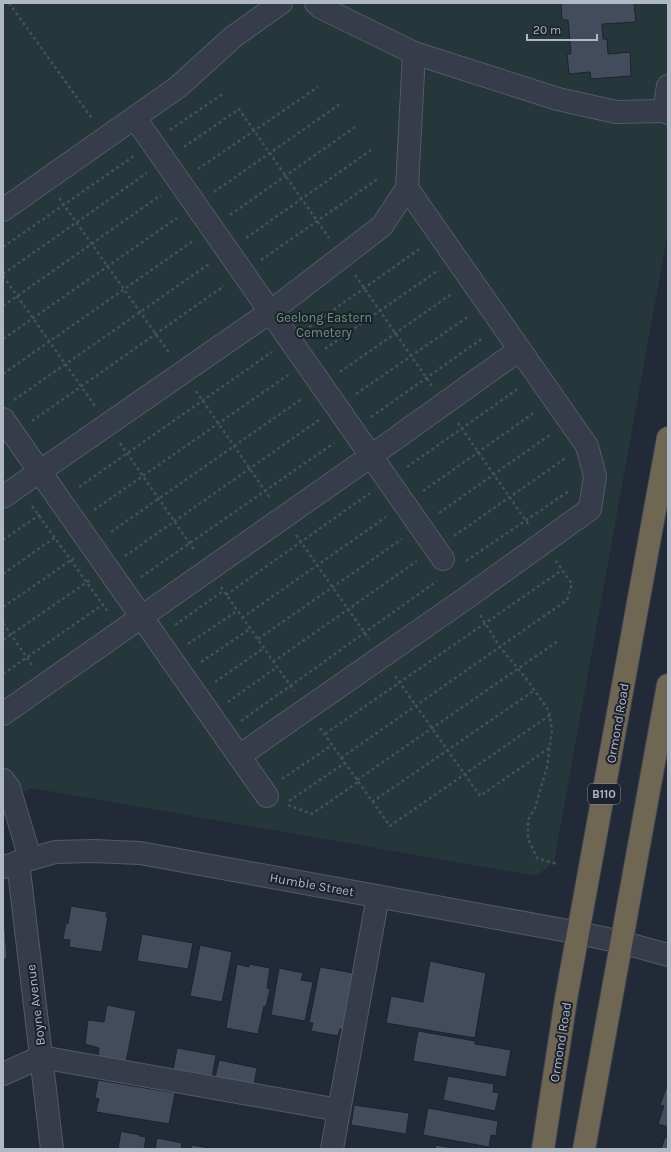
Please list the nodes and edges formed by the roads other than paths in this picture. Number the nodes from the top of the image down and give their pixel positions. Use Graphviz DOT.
graph roads {
  1 [pos="281,3"];
  2 [pos="316,3"];
  3 [pos="414,53"];
  4 [pos="668,86"];
  5 [pos="666,112"];
  6 [pos="135,118"];
  7 [pos="407,188"];
  8 [pos="3,210"];
  9 [pos="270,312"];
  10 [pos="519,350"];
  11 [pos="9,418"];
  12 [pos="668,438"];
  13 [pos="371,456"];
  14 [pos="40,471"];
  15 [pos="11,492"];
  16 [pos="448,565"];
  17 [pos="142,616"];
  18 [pos="668,685"];
  19 [pos="3,714"];
  20 [pos="238,756"];
  21 [pos="3,780"];
  22 [pos="265,794"];
  23 [pos="17,862"];
  24 [pos="378,896"];
  25 [pos="579,933"];
  26 [pos="620,942"];
  27 [pos="668,955"];
  28 [pos="41,1057"];
  29 [pos="3,1074"];
  30 [pos="339,1110"];
  31 [pos="52,1149"];
  32 [pos="332,1149"];
  33 [pos="543,1149"];
  34 [pos="584,1149"];
  1 -- 6 [label="street"];
  2 -- 3 [label="street"];
  3 -- 5 [label="street"];
  3 -- 7 [label="street"];
  4 -- 5 [label="street"];
  6 -- 8 [label="street"];
  6 -- 9 [label="street"];
  7 -- 9 [label="street"];
  7 -- 10 [label="street"];
  9 -- 13 [label="street"];
  9 -- 14 [label="street"];
  10 -- 13 [label="street"];
  10 -- 20 [label="street"];
  11 -- 14 [label="street"];
  12 -- 25 [label="highway, Ormond Road / B110"];
  13 -- 16 [label="street"];
  13 -- 17 [label="street"];
  14 -- 15 [label="street"];
  14 -- 17 [label="street"];
  17 -- 19 [label="street"];
  17 -- 20 [label="street"];
  18 -- 26 [label="highway"];
  20 -- 22 [label="street"];
  21 -- 23 [label="street, Boyne Avenue"];
  23 -- 24 [label="street, Humble Street"];
  23 -- 28 [label="street, Boyne Avenue"];
  24 -- 25 [label="street, Humble Street"];
  24 -- 30 [label="street"];
  25 -- 26 [label="street, Humble Street"];
  25 -- 33 [label="highway, Ormond Road / B110"];
  26 -- 27 [label="street, Humble Street"];
  26 -- 34 [label="highway"];
  28 -- 29 [label="street"];
  28 -- 30 [label="street"];
  28 -- 31 [label="street, Boyne Avenue"];
  30 -- 32 [label="street"];
}
